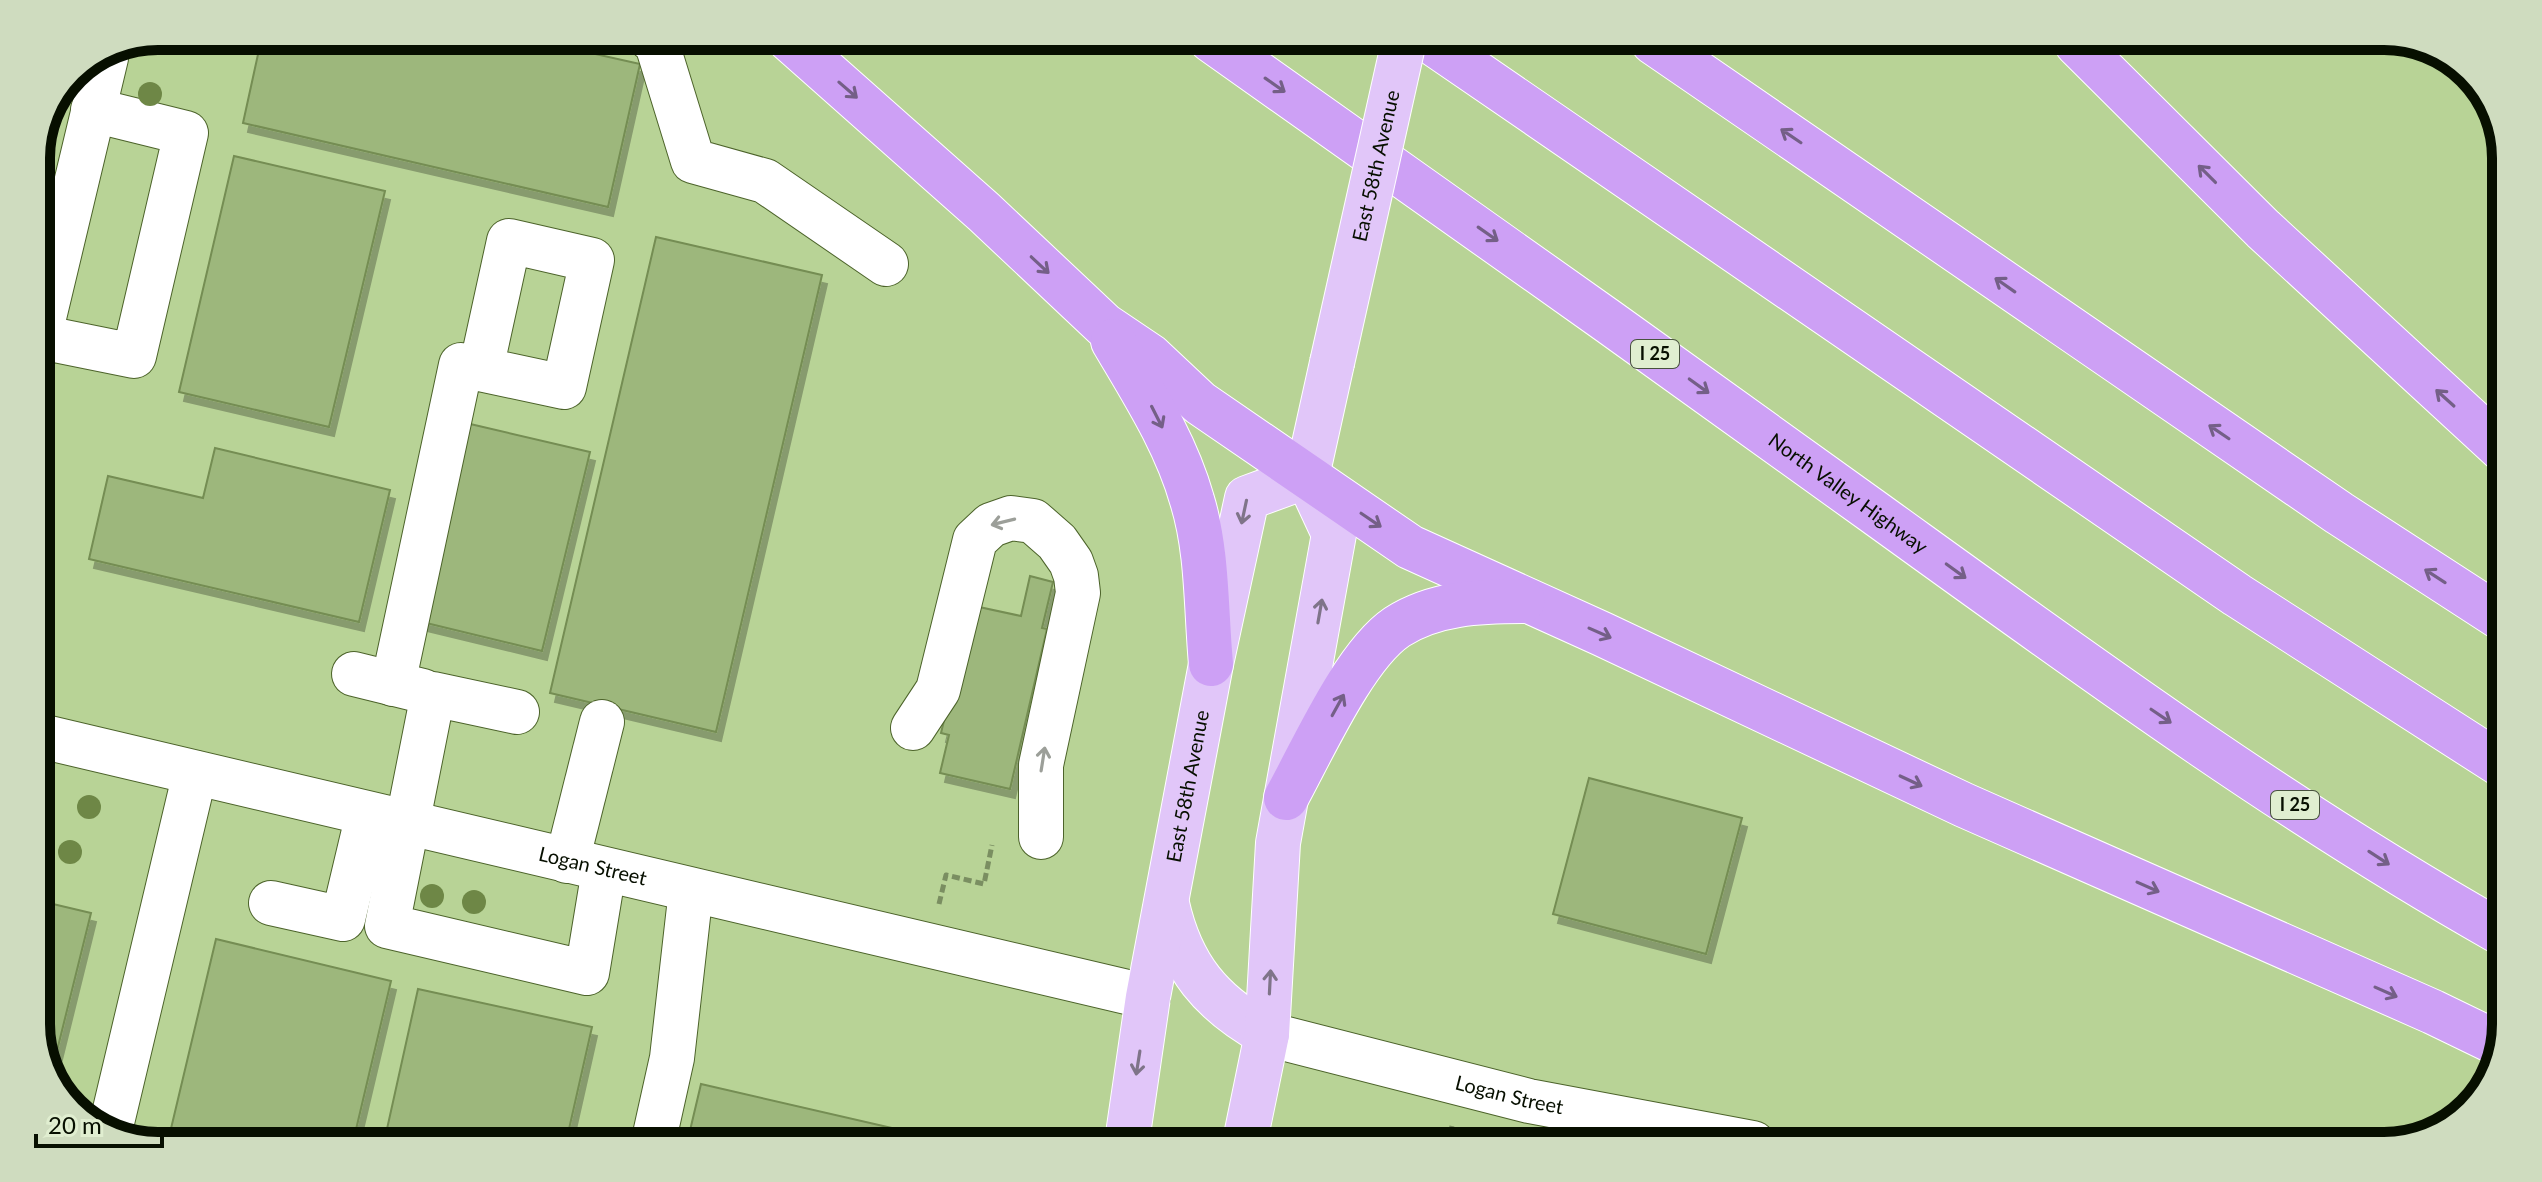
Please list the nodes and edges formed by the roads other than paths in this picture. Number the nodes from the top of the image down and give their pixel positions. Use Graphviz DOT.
graph roads {
  1 [pos="659,50"];
  2 [pos="801,50"];
  3 [pos="1225,50"];
  4 [pos="1402,50"];
  5 [pos="1443,50"];
  6 [pos="1665,50"];
  7 [pos="2083,50"];
  8 [pos="104,65"];
  9 [pos="93,110"];
  10 [pos="886,264"];
  11 [pos="50,293"];
  12 [pos="1104,325"];
  13 [pos="50,346"];
  14 [pos="481,369"];
  15 [pos="2492,440"];
  16 [pos="1307,476"];
  17 [pos="1529,601"];
  18 [pos="2492,612"];
  19 [pos="1211,664"];
  20 [pos="393,684"];
  21 [pos="517,712"];
  22 [pos="602,722"];
  23 [pos="913,728"];
  24 [pos="50,738"];
  25 [pos="2492,759"];
  26 [pos="195,773"];
  27 [pos="1286,798"];
  28 [pos="388,818"];
  29 [pos="1041,837"];
  30 [pos="586,865"];
  31 [pos="691,890"];
  32 [pos="271,903"];
  33 [pos="1167,904"];
  34 [pos="2492,928"];
  35 [pos="1148,997"];
  36 [pos="1267,1034"];
  37 [pos="2490,1040"];
  38 [pos="112,1122"];
  39 [pos="656,1132"];
  40 [pos="1128,1132"];
  41 [pos="1247,1132"];
  42 [pos="1694,1132"];
  1 -- 10 [label="street"];
  2 -- 12 [label="highway, one-way"];
  3 -- 34 [label="highway, North Valley Highway / I 25, one-way"];
  4 -- 16 [label="main road, East 58th Avenue, bridge"];
  5 -- 25 [label="highway"];
  18 -- 6 [label="highway, one-way"];
  15 -- 7 [label="highway, one-way"];
  8 -- 9 [label="street"];
  9 -- 11 [label="street"];
  9 -- 13 [label="street"];
  12 -- 16 [label="highway"];
  12 -- 19 [label="highway, one-way"];
  14 -- 20 [label="street"];
  16 -- 17 [label="highway, one-way"];
  16 -- 19 [label="main road, East 58th Avenue, one-way"];
  27 -- 16 [label="main road, one-way"];
  27 -- 17 [label="highway, one-way"];
  17 -- 37 [label="highway, one-way"];
  19 -- 33 [label="main road, East 58th Avenue"];
  20 -- 21 [label="street"];
  20 -- 28 [label="street"];
  22 -- 30 [label="street"];
  29 -- 23 [label="street, one-way"];
  24 -- 26 [label="street, Logan Street"];
  26 -- 28 [label="street, Logan Street"];
  26 -- 38 [label="street"];
  36 -- 27 [label="main road, one-way"];
  28 -- 30 [label="street, Logan Street"];
  28 -- 30 [label="street"];
  28 -- 32 [label="street"];
  30 -- 31 [label="street, Logan Street"];
  31 -- 35 [label="street, Logan Street"];
  31 -- 39 [label="street"];
  33 -- 35 [label="main road, East 58th Avenue"];
  33 -- 36 [label="main road"];
  35 -- 40 [label="main road, East 58th Avenue, one-way"];
  36 -- 41 [label="main road"];
  36 -- 42 [label="street, Logan Street"];
}
